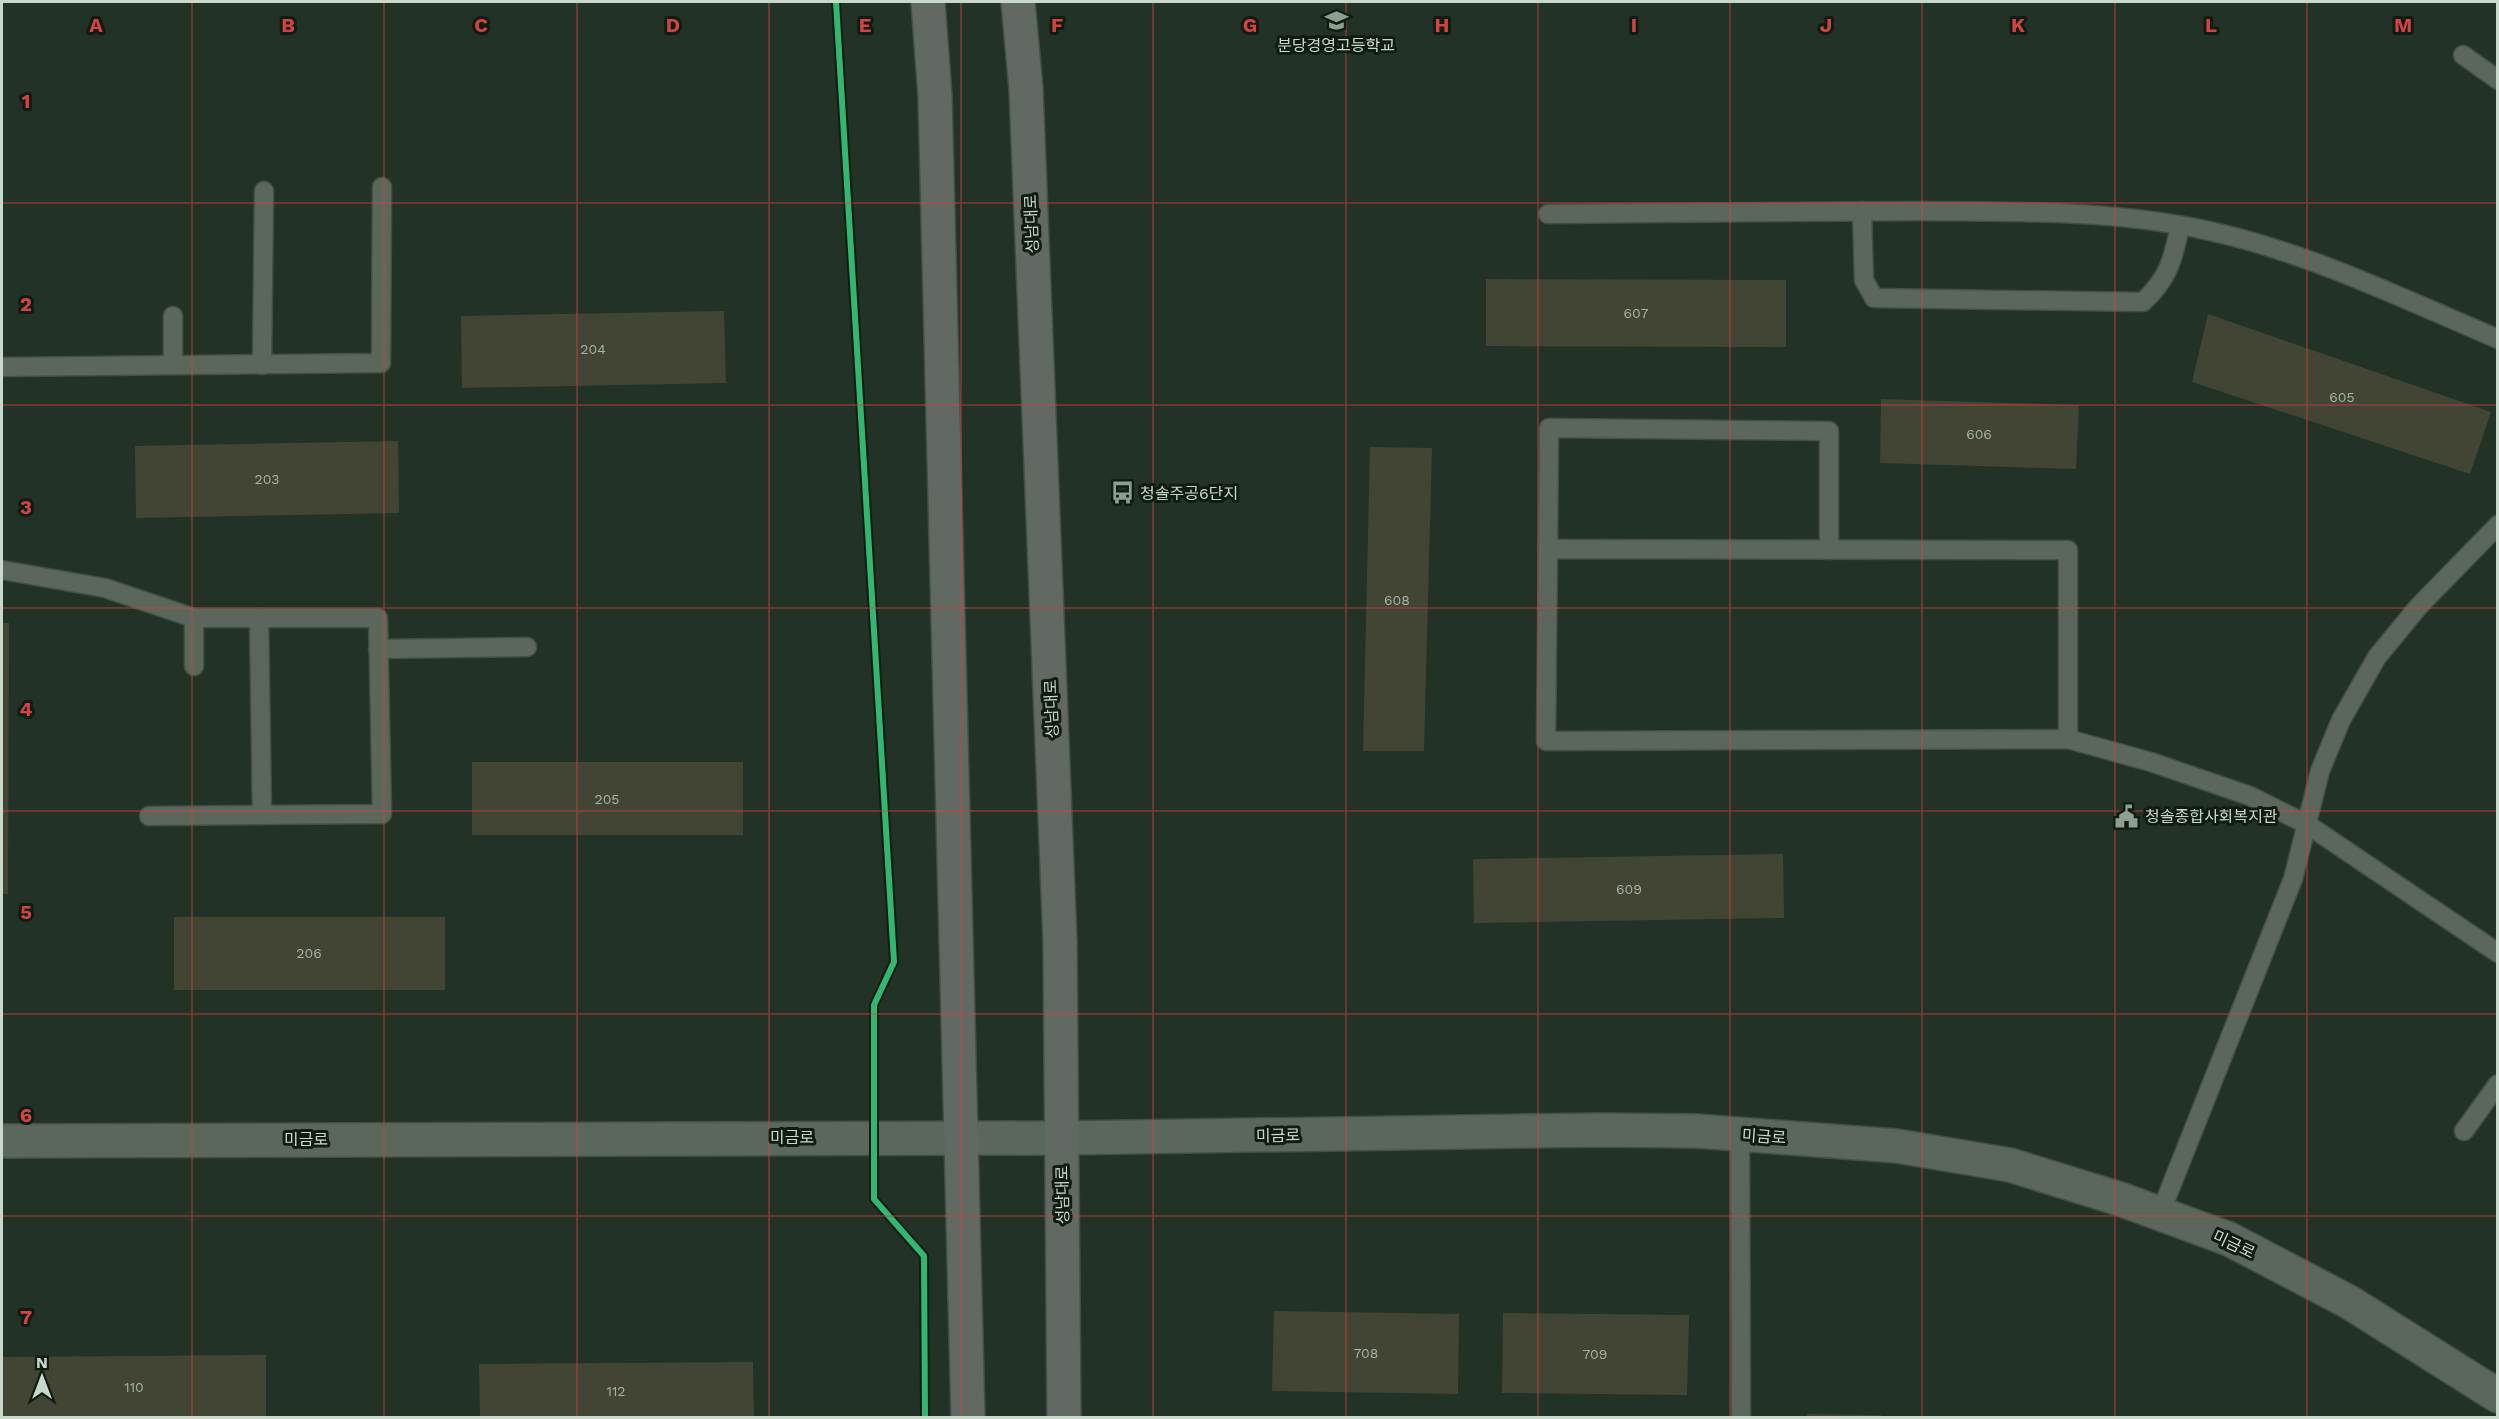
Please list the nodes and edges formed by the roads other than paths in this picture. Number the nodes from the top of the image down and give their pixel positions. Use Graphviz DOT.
graph roads {
  1 [pos="928,2"];
  2 [pos="1018,2"];
  3 [pos="2463,55"];
  4 [pos="2498,80"];
  5 [pos="382,187"];
  6 [pos="264,191"];
  7 [pos="1862,211"];
  8 [pos="1548,214"];
  9 [pos="2180,226"];
  10 [pos="173,316"];
  11 [pos="2498,339"];
  12 [pos="173,365"];
  13 [pos="262,365"];
  14 [pos="2,367"];
  15 [pos="2498,525"];
  16 [pos="1548,549"];
  17 [pos="1829,550"];
  18 [pos="2,570"];
  19 [pos="194,618"];
  20 [pos="259,618"];
  21 [pos="526,647"];
  22 [pos="378,649"];
  23 [pos="194,666"];
  24 [pos="2068,739"];
  25 [pos="262,815"];
  26 [pos="149,816"];
  27 [pos="2308,825"];
  28 [pos="2498,953"];
  29 [pos="2498,1084"];
  30 [pos="2464,1131"];
  31 [pos="1740,1135"];
  32 [pos="960,1137"];
  33 [pos="1061,1138"];
  34 [pos="2,1141"];
  35 [pos="2160,1214"];
  36 [pos="2498,1396"];
  37 [pos="968,1418"];
  38 [pos="1064,1418"];
  39 [pos="1741,1418"];
  1 -- 32 [label="main road"];
  2 -- 33 [label="main road, 성남대로"];
  3 -- 4 [label="lane"];
  5 -- 13 [label="lane"];
  6 -- 13 [label="lane"];
  7 -- 8 [label="lane"];
  7 -- 9 [label="lane"];
  7 -- 9 [label="lane"];
  9 -- 11 [label="lane"];
  10 -- 12 [label="lane"];
  12 -- 13 [label="lane"];
  12 -- 14 [label="lane"];
  15 -- 27 [label="lane"];
  16 -- 17 [label="lane"];
  16 -- 17 [label="lane"];
  16 -- 24 [label="lane"];
  17 -- 24 [label="lane"];
  18 -- 19 [label="lane"];
  19 -- 20 [label="lane"];
  19 -- 23 [label="lane"];
  20 -- 22 [label="lane"];
  20 -- 25 [label="lane"];
  21 -- 22 [label="lane"];
  22 -- 25 [label="lane"];
  24 -- 27 [label="lane"];
  25 -- 26 [label="lane"];
  27 -- 28 [label="lane"];
  27 -- 35 [label="lane"];
  29 -- 30 [label="lane"];
  31 -- 33 [label="main road, 미금로"];
  31 -- 35 [label="main road, 미금로"];
  31 -- 39 [label="lane"];
  32 -- 33 [label="main road, 미금로"];
  32 -- 34 [label="main road, 미금로"];
  32 -- 37 [label="main road"];
  33 -- 38 [label="main road, 성남대로"];
  35 -- 36 [label="main road, 미금로"];
}
